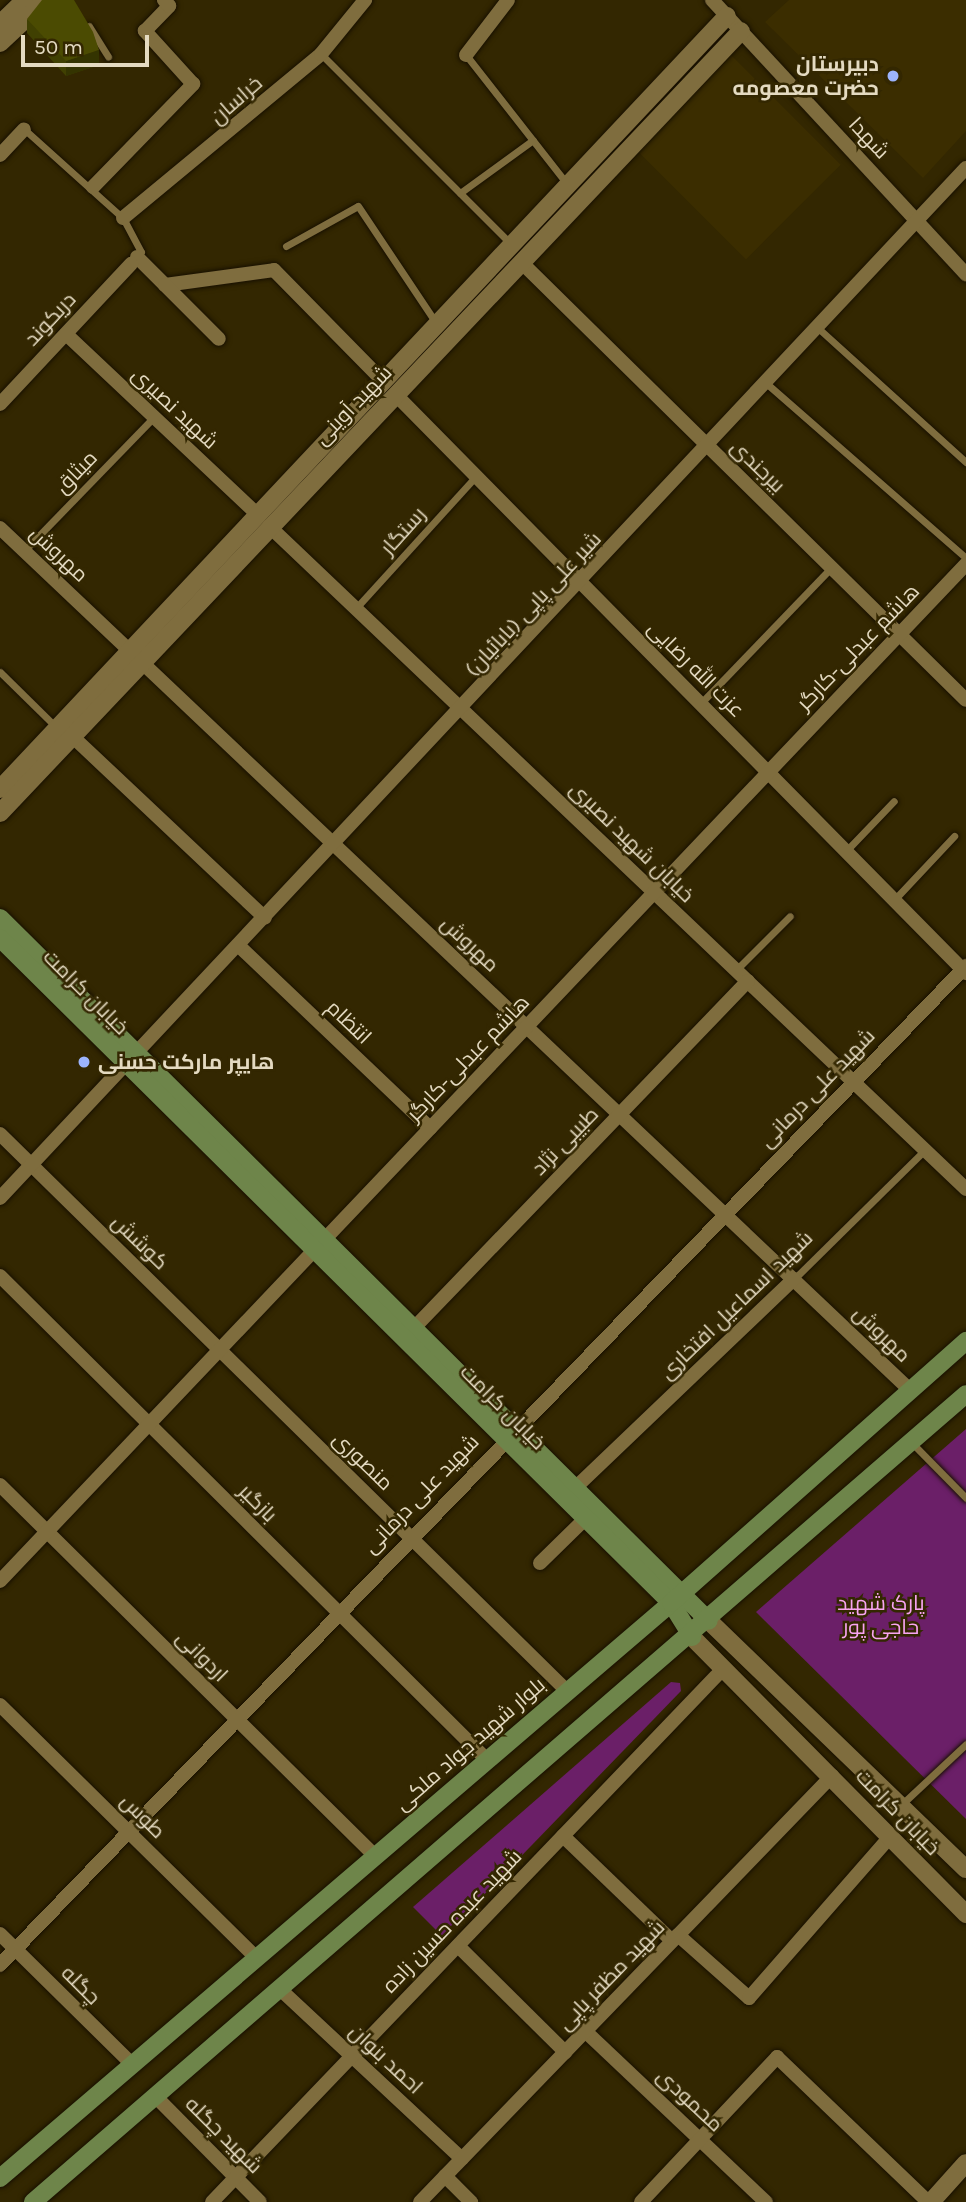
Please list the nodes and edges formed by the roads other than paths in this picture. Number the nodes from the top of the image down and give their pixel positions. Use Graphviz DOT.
graph roads {
  1 [pos="26,0"];
  2 [pos="46,0"];
  3 [pos="164,0"];
  4 [pos="365,0"];
  5 [pos="508,0"];
  6 [pos="712,0"];
  7 [pos="727,16"];
  8 [pos="82,17"];
  9 [pos="0,24"];
  10 [pos="741,31"];
  11 [pos="0,43"];
  12 [pos="321,54"];
  13 [pos="466,55"];
  14 [pos="108,57"];
  15 [pos="24,129"];
  16 [pos="533,140"];
  17 [pos="0,155"];
  18 [pos="966,168"];
  19 [pos="568,184"];
  20 [pos="93,187"];
  21 [pos="460,193"];
  22 [pos="123,218"];
  23 [pos="917,222"];
  24 [pos="511,244"];
  25 [pos="286,246"];
  26 [pos="134,260"];
  27 [pos="521,262"];
  28 [pos="966,274"];
  29 [pos="165,285"];
  30 [pos="436,324"];
  31 [pos="818,328"];
  32 [pos="66,334"];
  33 [pos="219,339"];
  34 [pos="382,380"];
  35 [pos="766,383"];
  36 [pos="396,395"];
  37 [pos="0,404"];
  38 [pos="154,417"];
  39 [pos="708,447"];
  40 [pos="966,462"];
  41 [pos="476,476"];
  42 [pos="256,513"];
  43 [pos="269,526"];
  44 [pos="0,528"];
  45 [pos="24,551"];
  46 [pos="966,558"];
  47 [pos="966,564"];
  48 [pos="831,567"];
  49 [pos="581,583"];
  50 [pos="356,609"];
  51 [pos="900,634"];
  52 [pos="129,649"];
  53 [pos="143,662"];
  54 [pos="0,672"];
  55 [pos="966,699"];
  56 [pos="700,704"];
  57 [pos="463,710"];
  58 [pos="64,732"];
  59 [pos="769,772"];
  60 [pos="0,789"];
  61 [pos="894,801"];
  62 [pos="0,813"];
  63 [pos="954,836"];
  64 [pos="335,845"];
  65 [pos="846,851"];
  66 [pos="654,893"];
  67 [pos="894,900"];
  68 [pos="790,916"];
  69 [pos="0,918"];
  70 [pos="265,918"];
  71 [pos="0,938"];
  72 [pos="239,946"];
  73 [pos="965,969"];
  74 [pos="735,970"];
  75 [pos="748,981"];
  76 [pos="527,1027"];
  77 [pos="131,1059"];
  78 [pos="853,1082"];
  79 [pos="620,1115"];
  80 [pos="430,1128"];
  81 [pos="0,1134"];
  82 [pos="925,1150"];
  83 [pos="32,1165"];
  84 [pos="966,1189"];
  85 [pos="0,1198"];
  86 [pos="724,1213"];
  87 [pos="320,1245"];
  88 [pos="0,1276"];
  89 [pos="794,1279"];
  90 [pos="413,1329"];
  91 [pos="966,1341"];
  92 [pos="219,1350"];
  93 [pos="911,1391"];
  94 [pos="966,1394"];
  95 [pos="149,1424"];
  96 [pos="508,1433"];
  97 [pos="911,1442"];
  98 [pos="0,1485"];
  99 [pos="574,1489"];
  100 [pos="966,1498"];
  101 [pos="585,1519"];
  102 [pos="47,1531"];
  103 [pos="411,1537"];
  104 [pos="540,1563"];
  105 [pos="0,1581"];
  106 [pos="676,1598"];
  107 [pos="336,1610"];
  108 [pos="709,1621"];
  109 [pos="692,1637"];
  110 [pos="722,1670"];
  111 [pos="567,1691"];
  112 [pos="0,1705"];
  113 [pos="235,1717"];
  114 [pos="966,1744"];
  115 [pos="487,1760"];
  116 [pos="832,1776"];
  117 [pos="901,1805"];
  118 [pos="129,1831"];
  119 [pos="563,1836"];
  120 [pos="890,1837"];
  121 [pos="375,1856"];
  122 [pos="966,1869"];
  123 [pos="966,1914"];
  124 [pos="0,1934"];
  125 [pos="675,1938"];
  126 [pos="457,1946"];
  127 [pos="15,1949"];
  128 [pos="257,1958"];
  129 [pos="0,1965"];
  130 [pos="282,1991"];
  131 [pos="585,2031"];
  132 [pos="565,2052"];
  133 [pos="352,2056"];
  134 [pos="132,2065"];
  135 [pos="158,2098"];
  136 [pos="701,2138"];
  137 [pos="461,2159"];
  138 [pos="966,2163"];
  139 [pos="445,2176"];
  140 [pos="0,2178"];
  141 [pos="235,2178"];
  142 [pos="33,2202"];
  143 [pos="212,2202"];
  144 [pos="260,2202"];
  145 [pos="420,2202"];
  146 [pos="471,2202"];
  147 [pos="641,2202"];
  148 [pos="766,2202"];
  149 [pos="930,2202"];
  1 -- 9 [label="street"];
  2 -- 11 [label="street"];
  3 -- 20 [label="street"];
  4 -- 12 [label="street, خراسان"];
  5 -- 13 [label="street"];
  6 -- 7 [label="street, شهدا"];
  7 -- 10 [label="street, شهدا"];
  7 -- 19 [label="street, شهید آوینی"];
  8 -- 14 [label="lane"];
  10 -- 23 [label="street, شهدا"];
  10 -- 27 [label="street, شهید آوینی"];
  12 -- 21 [label="lane"];
  12 -- 22 [label="street, خراسان"];
  13 -- 16 [label="lane"];
  15 -- 17 [label="street"];
  15 -- 20 [label="lane"];
  16 -- 19 [label="lane"];
  16 -- 21 [label="lane"];
  18 -- 23 [label="street, شیر علی پاپی (بابائیان)"];
  19 -- 24 [label="street, شهید آوینی"];
  20 -- 22 [label="lane"];
  21 -- 24 [label="lane"];
  22 -- 26 [label="lane"];
  23 -- 28 [label="street, شهدا"];
  23 -- 31 [label="street, شیر علی پاپی (بابائیان)"];
  24 -- 30 [label="street, شهید آوینی"];
  25 -- 30 [label="lane"];
  26 -- 29 [label="street"];
  26 -- 32 [label="street, دریکوند"];
  27 -- 36 [label="street, شهید آوینی"];
  27 -- 39 [label="street, بیرجندی"];
  29 -- 33 [label="street"];
  29 -- 34 [label="street"];
  30 -- 34 [label="street, شهید آوینی"];
  31 -- 35 [label="street, شیر علی پاپی (بابائیان)"];
  31 -- 40 [label="lane"];
  32 -- 37 [label="street, دریکوند"];
  32 -- 38 [label="street, شهید نصیری"];
  34 -- 42 [label="street, شهید آوینی"];
  35 -- 39 [label="street, شیر علی پاپی (بابائیان)"];
  35 -- 46 [label="lane"];
  36 -- 41 [label="street, عزت الله رضایی"];
  36 -- 43 [label="street, شهید آوینی"];
  38 -- 42 [label="street, شهید نصیری"];
  38 -- 45 [label="lane, میثاق"];
  39 -- 48 [label="street, بیرجندی"];
  39 -- 49 [label="street, شیر علی پاپی (بابائیان)"];
  41 -- 49 [label="street, عزت الله رضایی"];
  41 -- 50 [label="lane, رستگار"];
  42 -- 52 [label="street, شهید آوینی"];
  43 -- 50 [label="street, خیابان شهید نصیری"];
  43 -- 53 [label="street, شهید آوینی"];
  44 -- 45 [label="street, مهروش"];
  45 -- 52 [label="street, مهروش"];
  47 -- 51 [label="street, هاشم عبدلی-کارگر"];
  48 -- 51 [label="street, بیرجندی"];
  48 -- 56 [label="lane"];
  49 -- 56 [label="street, عزت الله رضایی"];
  49 -- 57 [label="street, شیر علی پاپی (بابائیان)"];
  50 -- 57 [label="street, خیابان شهید نصیری"];
  51 -- 55 [label="street, بیرجندی"];
  51 -- 59 [label="street, هاشم عبدلی-کارگر"];
  52 -- 53 [label="street, مهروش"];
  52 -- 58 [label="street, شهید آوینی"];
  53 -- 58 [label="street, شهید آوینی"];
  53 -- 64 [label="street, مهروش"];
  54 -- 58 [label="lane"];
  56 -- 59 [label="street, عزت الله رضایی"];
  57 -- 64 [label="street, شیر علی پاپی (بابائیان)"];
  57 -- 66 [label="street, خیابان شهید نصیری"];
  58 -- 60 [label="street, شهید آوینی"];
  58 -- 62 [label="street, شهید آوینی"];
  58 -- 70 [label="street"];
  59 -- 65 [label="street, عزت الله رضایی"];
  59 -- 66 [label="street, هاشم عبدلی-کارگر"];
  61 -- 65 [label="lane"];
  63 -- 67 [label="lane"];
  64 -- 70 [label="street, شیر علی پاپی (بابائیان)"];
  64 -- 76 [label="street, مهروش"];
  65 -- 67 [label="street, عزت الله رضایی"];
  66 -- 74 [label="street, خیابان شهید نصیری"];
  66 -- 76 [label="street, هاشم عبدلی-کارگر"];
  67 -- 73 [label="street, عزت الله رضایی"];
  68 -- 74 [label="lane"];
  69 -- 77 [label="main road, خیابان کرامت"];
  70 -- 72 [label="street, شیر علی پاپی (بابائیان)"];
  71 -- 77 [label="main road, خیابان کرامت"];
  72 -- 77 [label="street, شیر علی پاپی (بابائیان)"];
  72 -- 80 [label="street, انتظام"];
  73 -- 78 [label="street, شهید علی درمانی"];
  74 -- 75 [label="street, خیابان شهید نصیری"];
  75 -- 78 [label="street, خیابان شهید نصیری"];
  75 -- 79 [label="street, طبیبی نژاد"];
  76 -- 79 [label="street, مهروش"];
  76 -- 80 [label="street, هاشم عبدلی-کارگر"];
  77 -- 83 [label="street, شیر علی پاپی (بابائیان)"];
  77 -- 87 [label="main road, خیابان کرامت"];
  78 -- 82 [label="street, خیابان شهید نصیری"];
  78 -- 86 [label="street, شهید علی درمانی"];
  79 -- 86 [label="street, مهروش"];
  79 -- 90 [label="street, طبیبی نژاد"];
  80 -- 87 [label="street, هاشم عبدلی-کارگر"];
  81 -- 83 [label="street, کوشش"];
  82 -- 84 [label="street, خیابان شهید نصیری"];
  82 -- 89 [label="lane, شهید اسماعیل افتخاری"];
  83 -- 85 [label="street, شیر علی پاپی (بابائیان)"];
  83 -- 92 [label="street, کوشش"];
  86 -- 89 [label="street, مهروش"];
  86 -- 96 [label="street, شهید علی درمانی"];
  87 -- 90 [label="main road, خیابان کرامت"];
  87 -- 92 [label="street, هاشم عبدلی-کارگر"];
  87 -- 96 [label="main road, خیابان کرامت"];
  88 -- 95 [label="street, بازگیر"];
  89 -- 93 [label="street, مهروش"];
  89 -- 99 [label="street, شهید اسماعیل افتخاری"];
  90 -- 96 [label="main road, خیابان کرامت"];
  91 -- 93 [label="main road, بلوار شهید جواد ملکی"];
  92 -- 95 [label="street, هاشم عبدلی-کارگر"];
  92 -- 103 [label="street, منصوری"];
  93 -- 106 [label="main road, بلوار شهید جواد ملکی"];
  94 -- 97 [label="main road"];
  95 -- 102 [label="street, هاشم عبدلی-کارگر"];
  95 -- 107 [label="street, بازگیر"];
  96 -- 99 [label="main road, خیابان کرامت"];
  96 -- 101 [label="main road, خیابان کرامت"];
  96 -- 103 [label="street, شهید علی درمانی"];
  97 -- 100 [label="lane"];
  97 -- 108 [label="main road"];
  98 -- 102 [label="street, اردوانی"];
  99 -- 106 [label="main road, خیابان کرامت"];
  101 -- 104 [label="street"];
  101 -- 106 [label="main road, خیابان کرامت"];
  102 -- 105 [label="street, هاشم عبدلی-کارگر"];
  102 -- 113 [label="street, اردوانی"];
  103 -- 107 [label="street, شهید علی درمانی"];
  103 -- 111 [label="street, منصوری"];
  106 -- 108 [label="main road, خیابان کرامت"];
  106 -- 109 [label="main road, خیابان کرامت"];
  106 -- 111 [label="main road, بلوار شهید جواد ملکی"];
  107 -- 113 [label="street, شهید علی درمانی"];
  107 -- 115 [label="street, بازگیر"];
  108 -- 109 [label="main road"];
  108 -- 117 [label="street, خیابان کرامت"];
  109 -- 110 [label="street, خیابان کرامت"];
  109 -- 130 [label="main road"];
  110 -- 116 [label="street, خیابان کرامت"];
  110 -- 119 [label="street, شهید عبده حسین زاده"];
  111 -- 115 [label="main road, بلوار شهید جواد ملکی"];
  112 -- 118 [label="street, طوس"];
  113 -- 118 [label="street, شهید علی درمانی"];
  113 -- 121 [label="street, اردوانی"];
  114 -- 117 [label="lane"];
  115 -- 121 [label="main road, بلوار شهید جواد ملکی"];
  116 -- 120 [label="street, خیابان کرامت"];
  116 -- 125 [label="street, شهید مظفر پاپی"];
  117 -- 122 [label="street, خیابان کرامت"];
  118 -- 127 [label="street, شهید علی درمانی"];
  118 -- 128 [label="street, طوس"];
  119 -- 125 [label="street"];
  119 -- 126 [label="street, شهید عبده حسین زاده"];
  120 -- 123 [label="street, خیابان کرامت"];
  120 -- 125 [label="street"];
  121 -- 128 [label="main road, بلوار شهید جواد ملکی"];
  124 -- 127 [label="street, چگله"];
  125 -- 131 [label="street, شهید مظفر پاپی"];
  126 -- 132 [label="street"];
  126 -- 133 [label="street, شهید عبده حسین زاده"];
  127 -- 129 [label="street, شهید علی درمانی"];
  127 -- 134 [label="street, چگله"];
  128 -- 134 [label="main road, بلوار شهید جواد ملکی"];
  130 -- 133 [label="street, احمد بنوان"];
  130 -- 135 [label="main road"];
  131 -- 132 [label="street, شهید مظفر پاپی"];
  131 -- 136 [label="street, محمودی"];
  132 -- 137 [label="street, شهید مظفر پاپی"];
  133 -- 137 [label="street, احمد بنوان"];
  133 -- 141 [label="street, شهید عبده حسین زاده"];
  134 -- 140 [label="main road, بلوار شهید جواد ملکی"];
  135 -- 141 [label="street, شهید چگله"];
  135 -- 142 [label="main road"];
  136 -- 147 [label="street"];
  136 -- 148 [label="street, محمودی"];
  136 -- 149 [label="street"];
  137 -- 139 [label="street, شهید مظفر پاپی"];
  138 -- 149 [label="street"];
  139 -- 145 [label="street, شهید مظفر پاپی"];
  139 -- 146 [label="street"];
  141 -- 143 [label="street, شهید عبده حسین زاده"];
  141 -- 144 [label="street, شهید چگله"];
}
